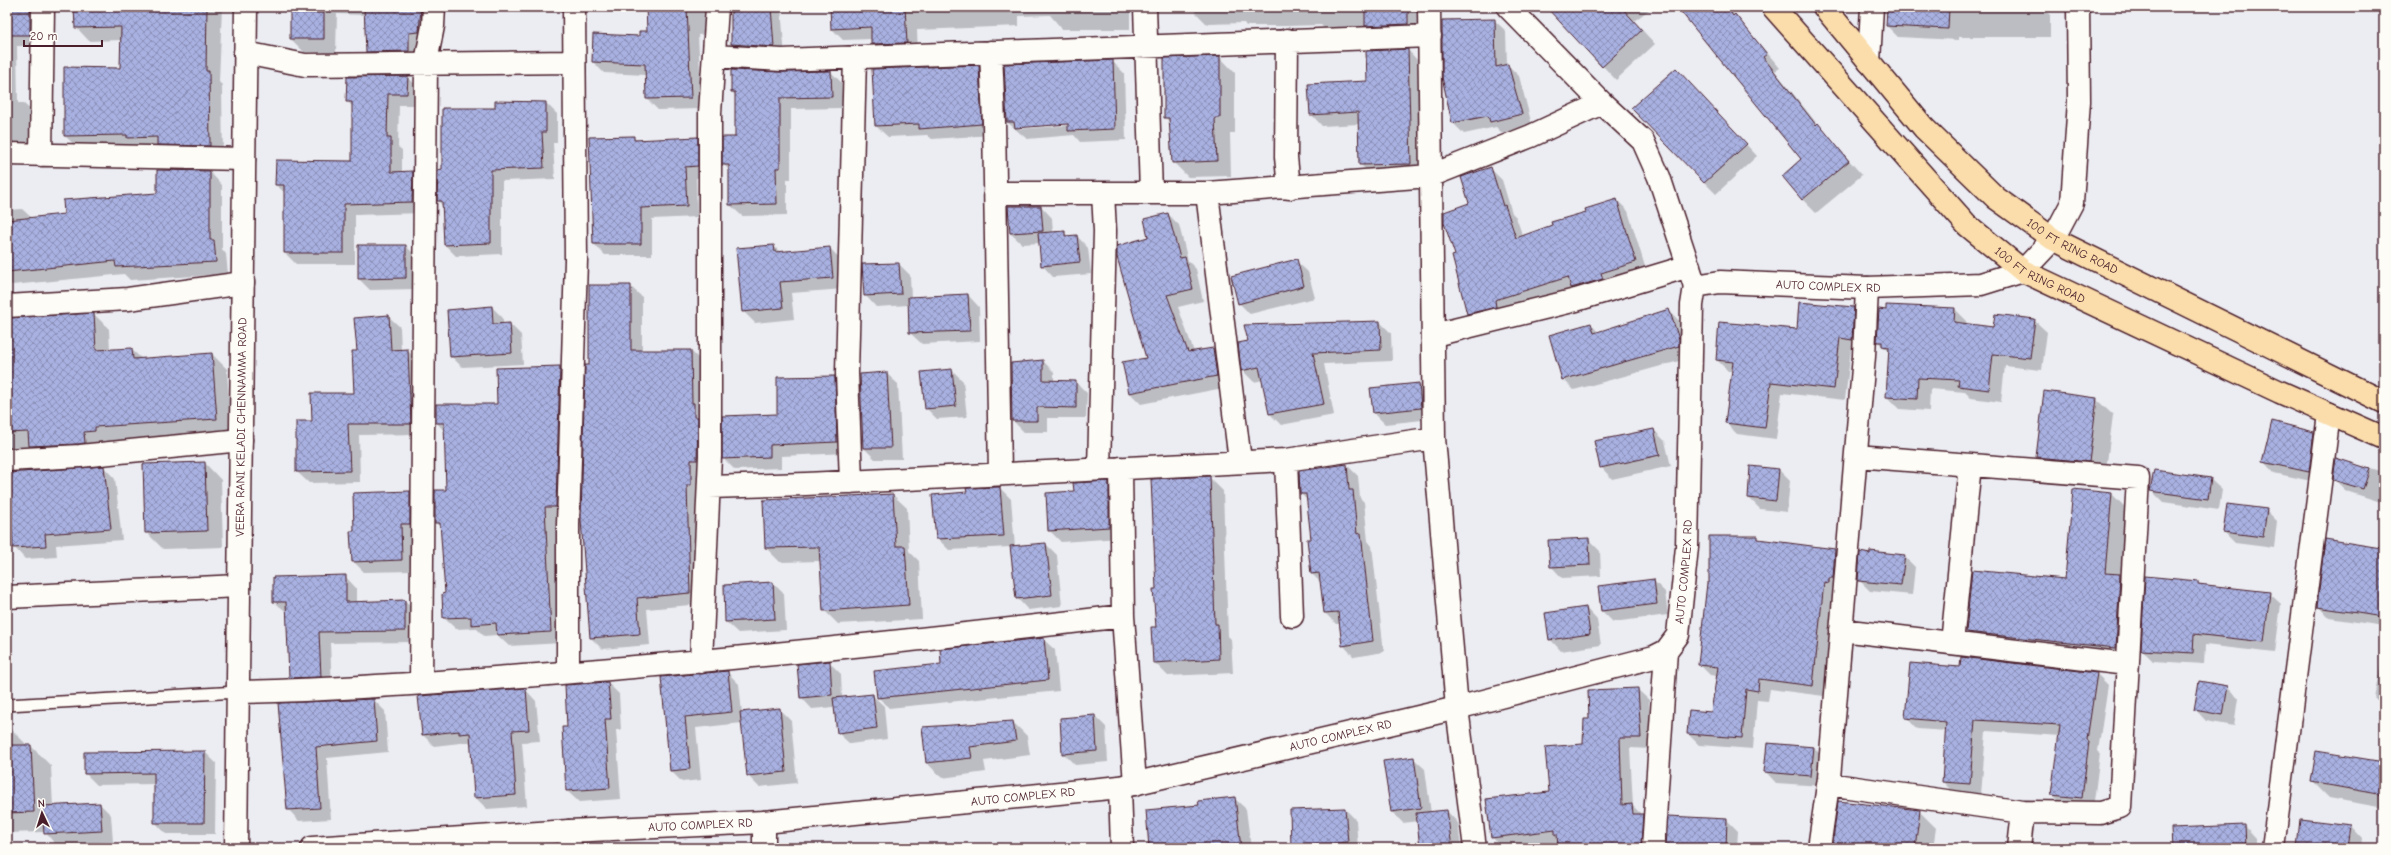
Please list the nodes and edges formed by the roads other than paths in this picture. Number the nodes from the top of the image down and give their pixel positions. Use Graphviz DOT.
graph roads {
  1 [pos="43,7"];
  2 [pos="246,7"];
  3 [pos="434,7"];
  4 [pos="574,7"];
  5 [pos="717,7"];
  6 [pos="1145,7"];
  7 [pos="1429,7"];
  8 [pos="1508,7"];
  9 [pos="1773,7"];
  10 [pos="1824,7"];
  11 [pos="1872,7"];
  12 [pos="2078,7"];
  13 [pos="1430,36"];
  14 [pos="1287,40"];
  15 [pos="1146,48"];
  16 [pos="991,52"];
  17 [pos="246,53"];
  18 [pos="714,56"];
  19 [pos="854,57"];
  20 [pos="426,62"];
  21 [pos="574,62"];
  22 [pos="1869,62"];
  23 [pos="1602,103"];
  24 [pos="7,154"];
  25 [pos="41,155"];
  26 [pos="244,159"];
  27 [pos="1430,176"];
  28 [pos="1289,188"];
  29 [pos="995,193"];
  30 [pos="1103,193"];
  31 [pos="1151,193"];
  32 [pos="1207,193"];
  33 [pos="2053,239"];
  34 [pos="2023,271"];
  35 [pos="1692,276"];
  36 [pos="243,283"];
  37 [pos="1867,288"];
  38 [pos="7,306"];
  39 [pos="1434,335"];
  40 [pos="2384,402"];
  41 [pos="2329,414"];
  42 [pos="1434,438"];
  43 [pos="2384,438"];
  44 [pos="241,440"];
  45 [pos="1856,456"];
  46 [pos="7,460"];
  47 [pos="1286,460"];
  48 [pos="1240,461"];
  49 [pos="1970,465"];
  50 [pos="1121,468"];
  51 [pos="1099,469"];
  52 [pos="1000,474"];
  53 [pos="851,482"];
  54 [pos="709,487"];
  55 [pos="239,586"];
  56 [pos="7,597"];
  57 [pos="1123,616"];
  58 [pos="1292,616"];
  59 [pos="1841,630"];
  60 [pos="1952,643"];
  61 [pos="1666,651"];
  62 [pos="701,662"];
  63 [pos="2127,664"];
  64 [pos="568,672"];
  65 [pos="421,683"];
  66 [pos="238,692"];
  67 [pos="7,705"];
  68 [pos="1457,708"];
  69 [pos="1828,784"];
  70 [pos="1127,786"];
  71 [pos="2023,812"];
  72 [pos="764,822"];
  73 [pos="570,839"];
  74 [pos="414,845"];
  75 [pos="236,848"];
  76 [pos="312,848"];
  77 [pos="764,848"];
  78 [pos="1122,848"];
  79 [pos="1475,848"];
  80 [pos="1653,848"];
  81 [pos="1818,848"];
  82 [pos="2019,848"];
  83 [pos="2273,848"];
  1 -- 25 [label="street"];
  2 -- 17 [label="street, VEERA RANI KELADI CHENNAMMA ROAD"];
  3 -- 20 [label="street"];
  4 -- 21 [label="street"];
  5 -- 18 [label="street"];
  6 -- 15 [label="street"];
  7 -- 13 [label="street"];
  8 -- 23 [label="street"];
  9 -- 34 [label="main road, 100 FT RING ROAD"];
  10 -- 22 [label="main road, 100 FT RING ROAD"];
  11 -- 22 [label="street"];
  12 -- 33 [label="street"];
  13 -- 14 [label="street"];
  13 -- 27 [label="street"];
  14 -- 15 [label="street"];
  14 -- 28 [label="street"];
  15 -- 16 [label="street"];
  15 -- 31 [label="street"];
  16 -- 19 [label="street"];
  16 -- 29 [label="street"];
  17 -- 20 [label="street"];
  17 -- 26 [label="street, VEERA RANI KELADI CHENNAMMA ROAD"];
  18 -- 19 [label="street"];
  18 -- 54 [label="street"];
  19 -- 53 [label="street"];
  20 -- 21 [label="street"];
  20 -- 65 [label="street"];
  21 -- 64 [label="street"];
  22 -- 33 [label="main road, 100 FT RING ROAD"];
  23 -- 27 [label="street"];
  23 -- 35 [label="street"];
  24 -- 25 [label="street"];
  25 -- 26 [label="street"];
  26 -- 36 [label="street, VEERA RANI KELADI CHENNAMMA ROAD"];
  27 -- 28 [label="street"];
  27 -- 39 [label="street"];
  28 -- 32 [label="street"];
  29 -- 30 [label="street"];
  29 -- 52 [label="street"];
  30 -- 31 [label="street"];
  30 -- 51 [label="street"];
  31 -- 32 [label="street"];
  32 -- 48 [label="street"];
  33 -- 34 [label="street"];
  33 -- 40 [label="main road, 100 FT RING ROAD"];
  34 -- 37 [label="street, AUTO COMPLEX RD"];
  34 -- 41 [label="main road, 100 FT RING ROAD"];
  35 -- 37 [label="street, AUTO COMPLEX RD"];
  35 -- 39 [label="street"];
  35 -- 61 [label="street, AUTO COMPLEX RD"];
  36 -- 38 [label="street"];
  36 -- 44 [label="street, VEERA RANI KELADI CHENNAMMA ROAD"];
  37 -- 45 [label="street"];
  39 -- 42 [label="street"];
  41 -- 43 [label="main road, 100 FT RING ROAD"];
  41 -- 83 [label="street"];
  42 -- 47 [label="street"];
  42 -- 68 [label="street"];
  44 -- 46 [label="street"];
  44 -- 55 [label="street, VEERA RANI KELADI CHENNAMMA ROAD"];
  45 -- 49 [label="street"];
  45 -- 59 [label="street"];
  47 -- 48 [label="street"];
  47 -- 58 [label="street"];
  48 -- 50 [label="street"];
  49 -- 60 [label="street"];
  49 -- 63 [label="street"];
  50 -- 51 [label="street"];
  50 -- 57 [label="street"];
  51 -- 52 [label="street"];
  52 -- 53 [label="street"];
  53 -- 54 [label="street"];
  54 -- 62 [label="street"];
  55 -- 56 [label="street"];
  55 -- 66 [label="street, VEERA RANI KELADI CHENNAMMA ROAD"];
  57 -- 62 [label="street"];
  57 -- 70 [label="street"];
  59 -- 60 [label="street"];
  59 -- 69 [label="street"];
  60 -- 63 [label="street"];
  61 -- 68 [label="street, AUTO COMPLEX RD"];
  61 -- 80 [label="street"];
  62 -- 64 [label="street"];
  63 -- 71 [label="street"];
  64 -- 65 [label="street"];
  65 -- 66 [label="street"];
  66 -- 67 [label="lane"];
  66 -- 75 [label="street, VEERA RANI KELADI CHENNAMMA ROAD"];
  68 -- 70 [label="street, AUTO COMPLEX RD"];
  68 -- 79 [label="street"];
  69 -- 71 [label="street"];
  69 -- 81 [label="street"];
  70 -- 72 [label="street, AUTO COMPLEX RD"];
  70 -- 78 [label="street"];
  71 -- 82 [label="street"];
  72 -- 73 [label="street, AUTO COMPLEX RD"];
  72 -- 77 [label="street"];
  73 -- 74 [label="street, AUTO COMPLEX RD"];
  74 -- 76 [label="street, AUTO COMPLEX RD"];
}
